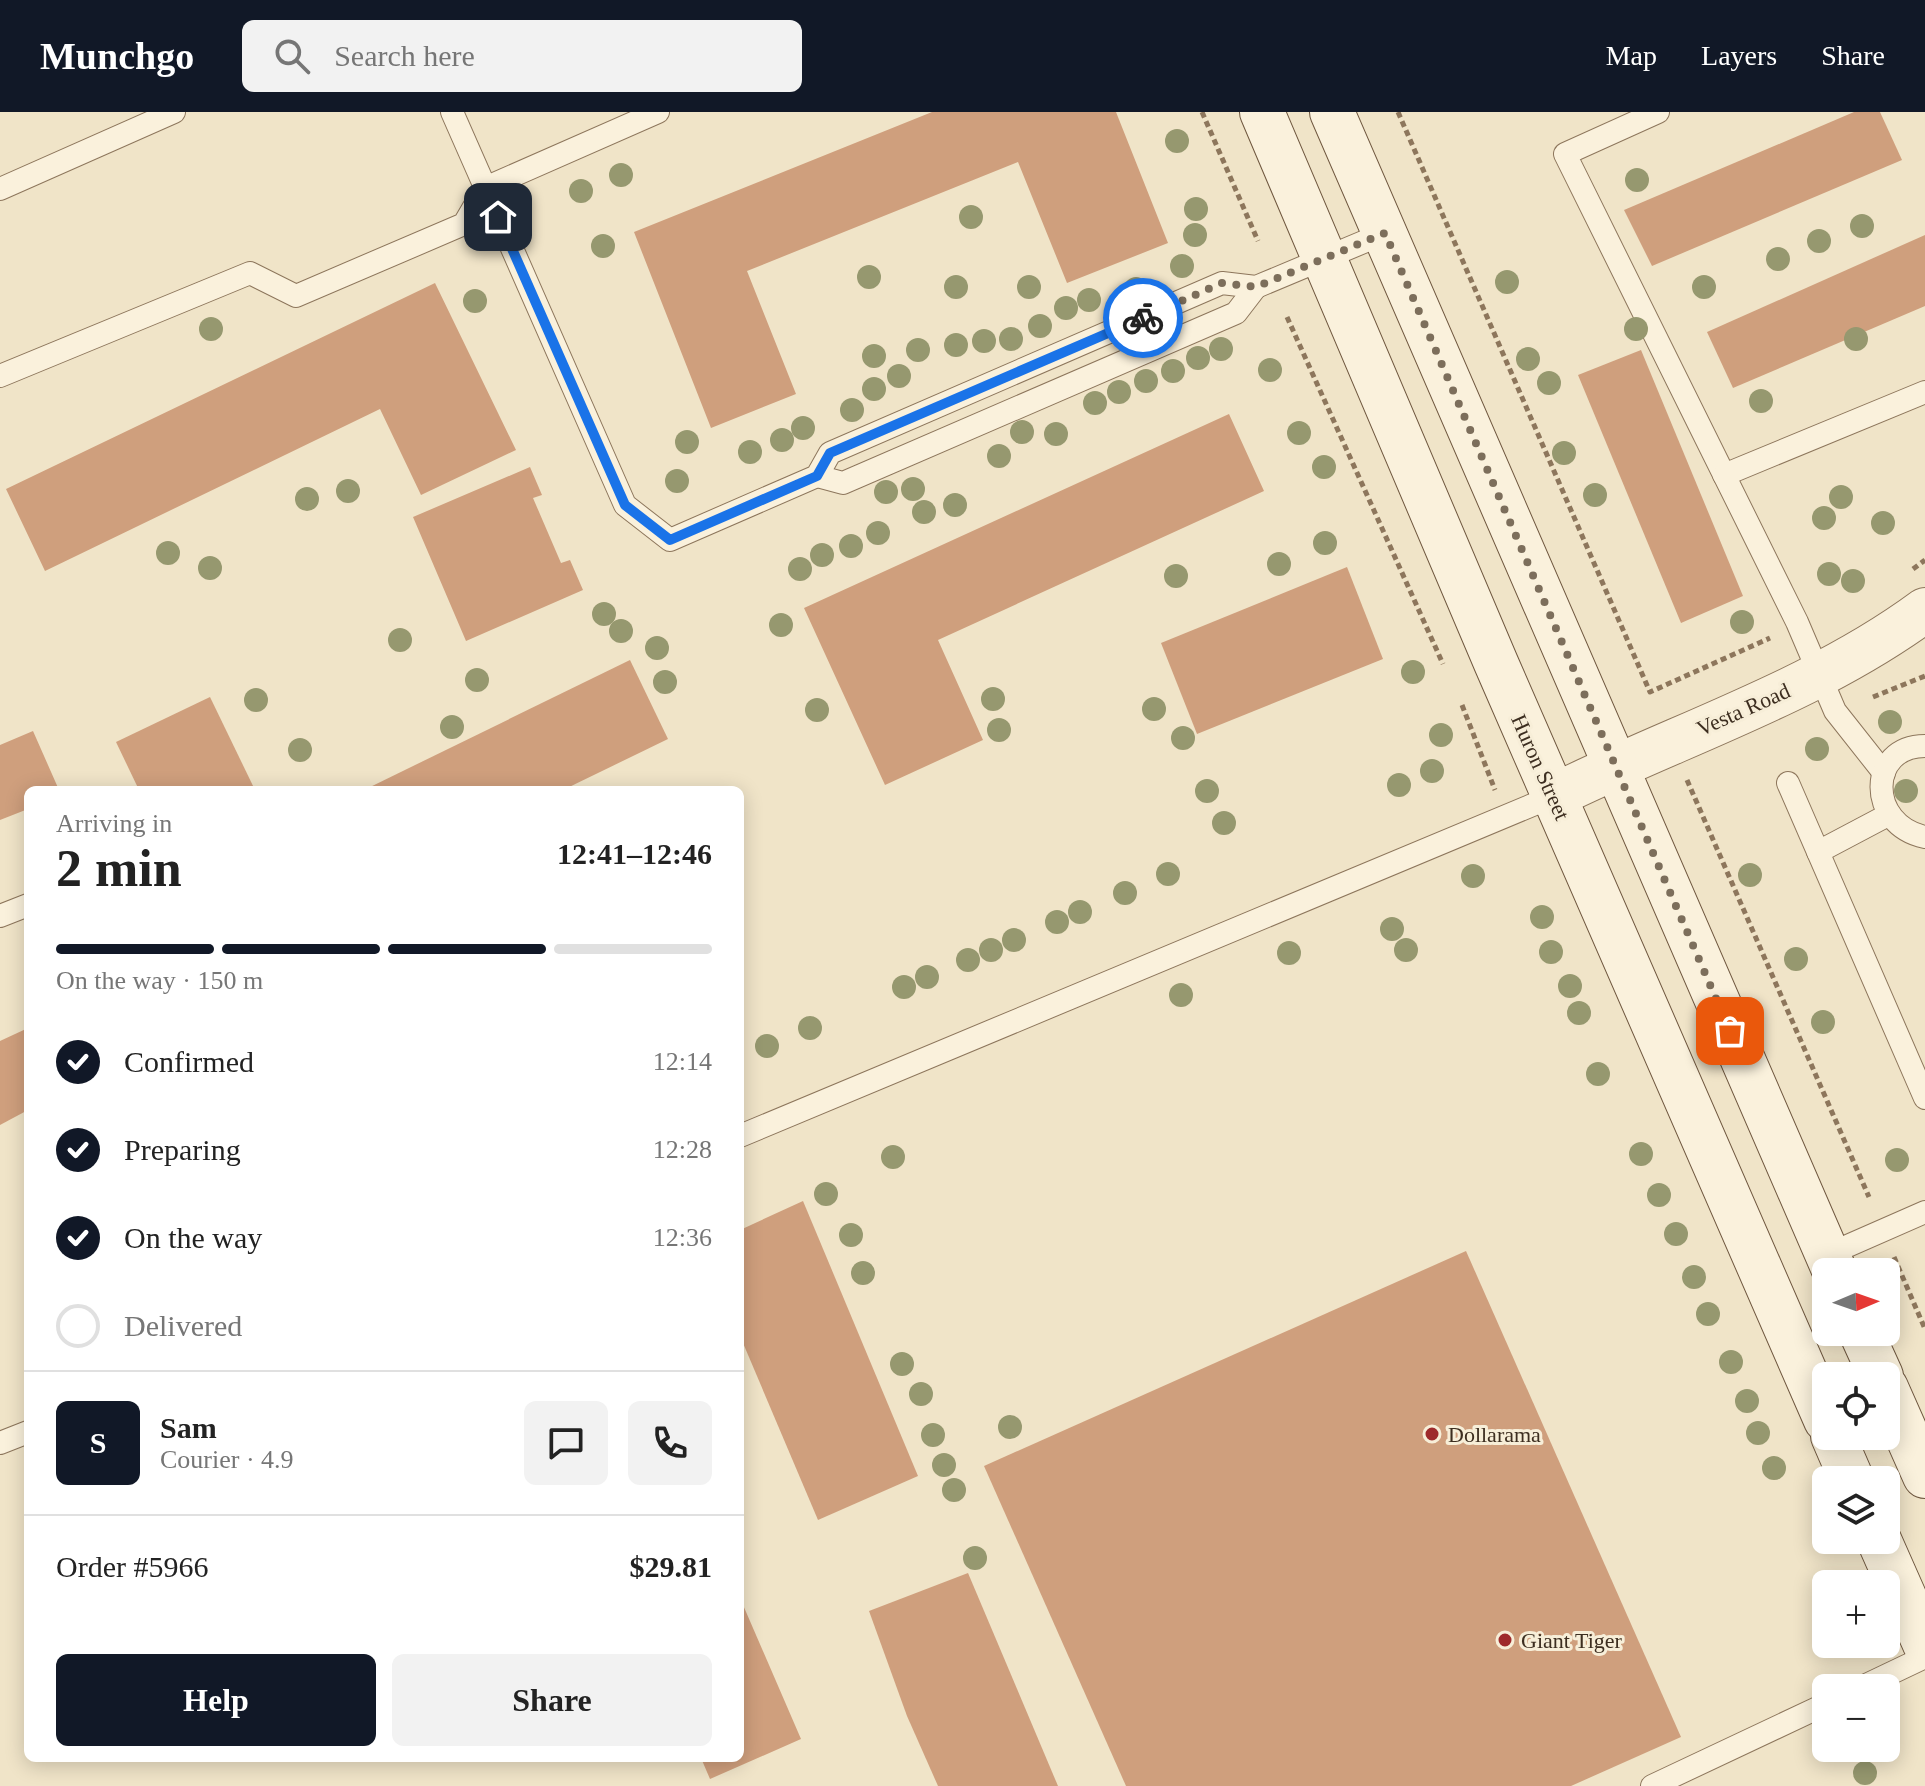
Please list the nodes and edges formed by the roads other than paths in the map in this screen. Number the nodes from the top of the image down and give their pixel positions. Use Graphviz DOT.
graph roads {
  1 [pos="174,112"];
  2 [pos="452,112"];
  3 [pos="658,112"];
  4 [pos="1262,112"];
  5 [pos="1332,112"];
  6 [pos="1658,112"];
  7 [pos="485,188"];
  8 [pos="0,189"];
  9 [pos="1385,233"];
  10 [pos="1323,260"];
  11 [pos="1256,287"];
  12 [pos="0,376"];
  13 [pos="1925,392"];
  14 [pos="1724,475"];
  15 [pos="817,476"];
  16 [pos="1925,610"];
  17 [pos="1819,675"];
  18 [pos="1925,746"];
  19 [pos="1615,766"];
  20 [pos="1884,773"];
  21 [pos="1788,783"];
  22 [pos="1554,796"];
  23 [pos="1888,815"];
  24 [pos="1925,837"];
  25 [pos="1818,852"];
  26 [pos="24,907"];
  27 [pos="0,916"];
  28 [pos="1925,1098"];
  29 [pos="744,1134"];
  30 [pos="1925,1212"];
  31 [pos="1829,1258"];
  32 [pos="1840,1258"];
  33 [pos="1812,1388"];
  34 [pos="1900,1420"];
  35 [pos="24,1434"];
  36 [pos="0,1443"];
  37 [pos="1925,1476"];
  38 [pos="1885,1554"];
  39 [pos="1925,1644"];
  40 [pos="1925,1657"];
  41 [pos="1889,1674"];
  42 [pos="1812,1711"];
  43 [pos="1652,1786"];
  1 -- 8 [label="lane"];
  2 -- 7 [label="lane"];
  3 -- 7 [label="lane"];
  4 -- 10 [label="main road, Huron Street"];
  5 -- 9 [label="main road"];
  6 -- 14 [label="lane"];
  7 -- 12 [label="lane"];
  7 -- 15 [label="lane"];
  9 -- 10 [label="lane"];
  9 -- 19 [label="main road"];
  10 -- 11 [label="lane"];
  10 -- 22 [label="main road, Huron Street"];
  11 -- 15 [label="lane"];
  11 -- 15 [label="lane"];
  13 -- 14 [label="lane"];
  14 -- 17 [label="lane"];
  16 -- 17 [label="main road, Vesta Road"];
  17 -- 19 [label="main road, Vesta Road"];
  17 -- 20 [label="lane"];
  18 -- 20 [label="lane"];
  19 -- 22 [label="main road, Vesta Road"];
  19 -- 31 [label="main road"];
  20 -- 23 [label="lane"];
  21 -- 25 [label="lane"];
  22 -- 29 [label="lane"];
  22 -- 33 [label="main road, Huron Street"];
  23 -- 24 [label="lane"];
  23 -- 25 [label="lane"];
  25 -- 28 [label="lane"];
  26 -- 27 [label="lane"];
  30 -- 32 [label="lane"];
  34 -- 37 [label="main road"];
  35 -- 36 [label="lane"];
  38 -- 39 [label="main road"];
  40 -- 41 [label="lane"];
  42 -- 43 [label="lane"];
}
